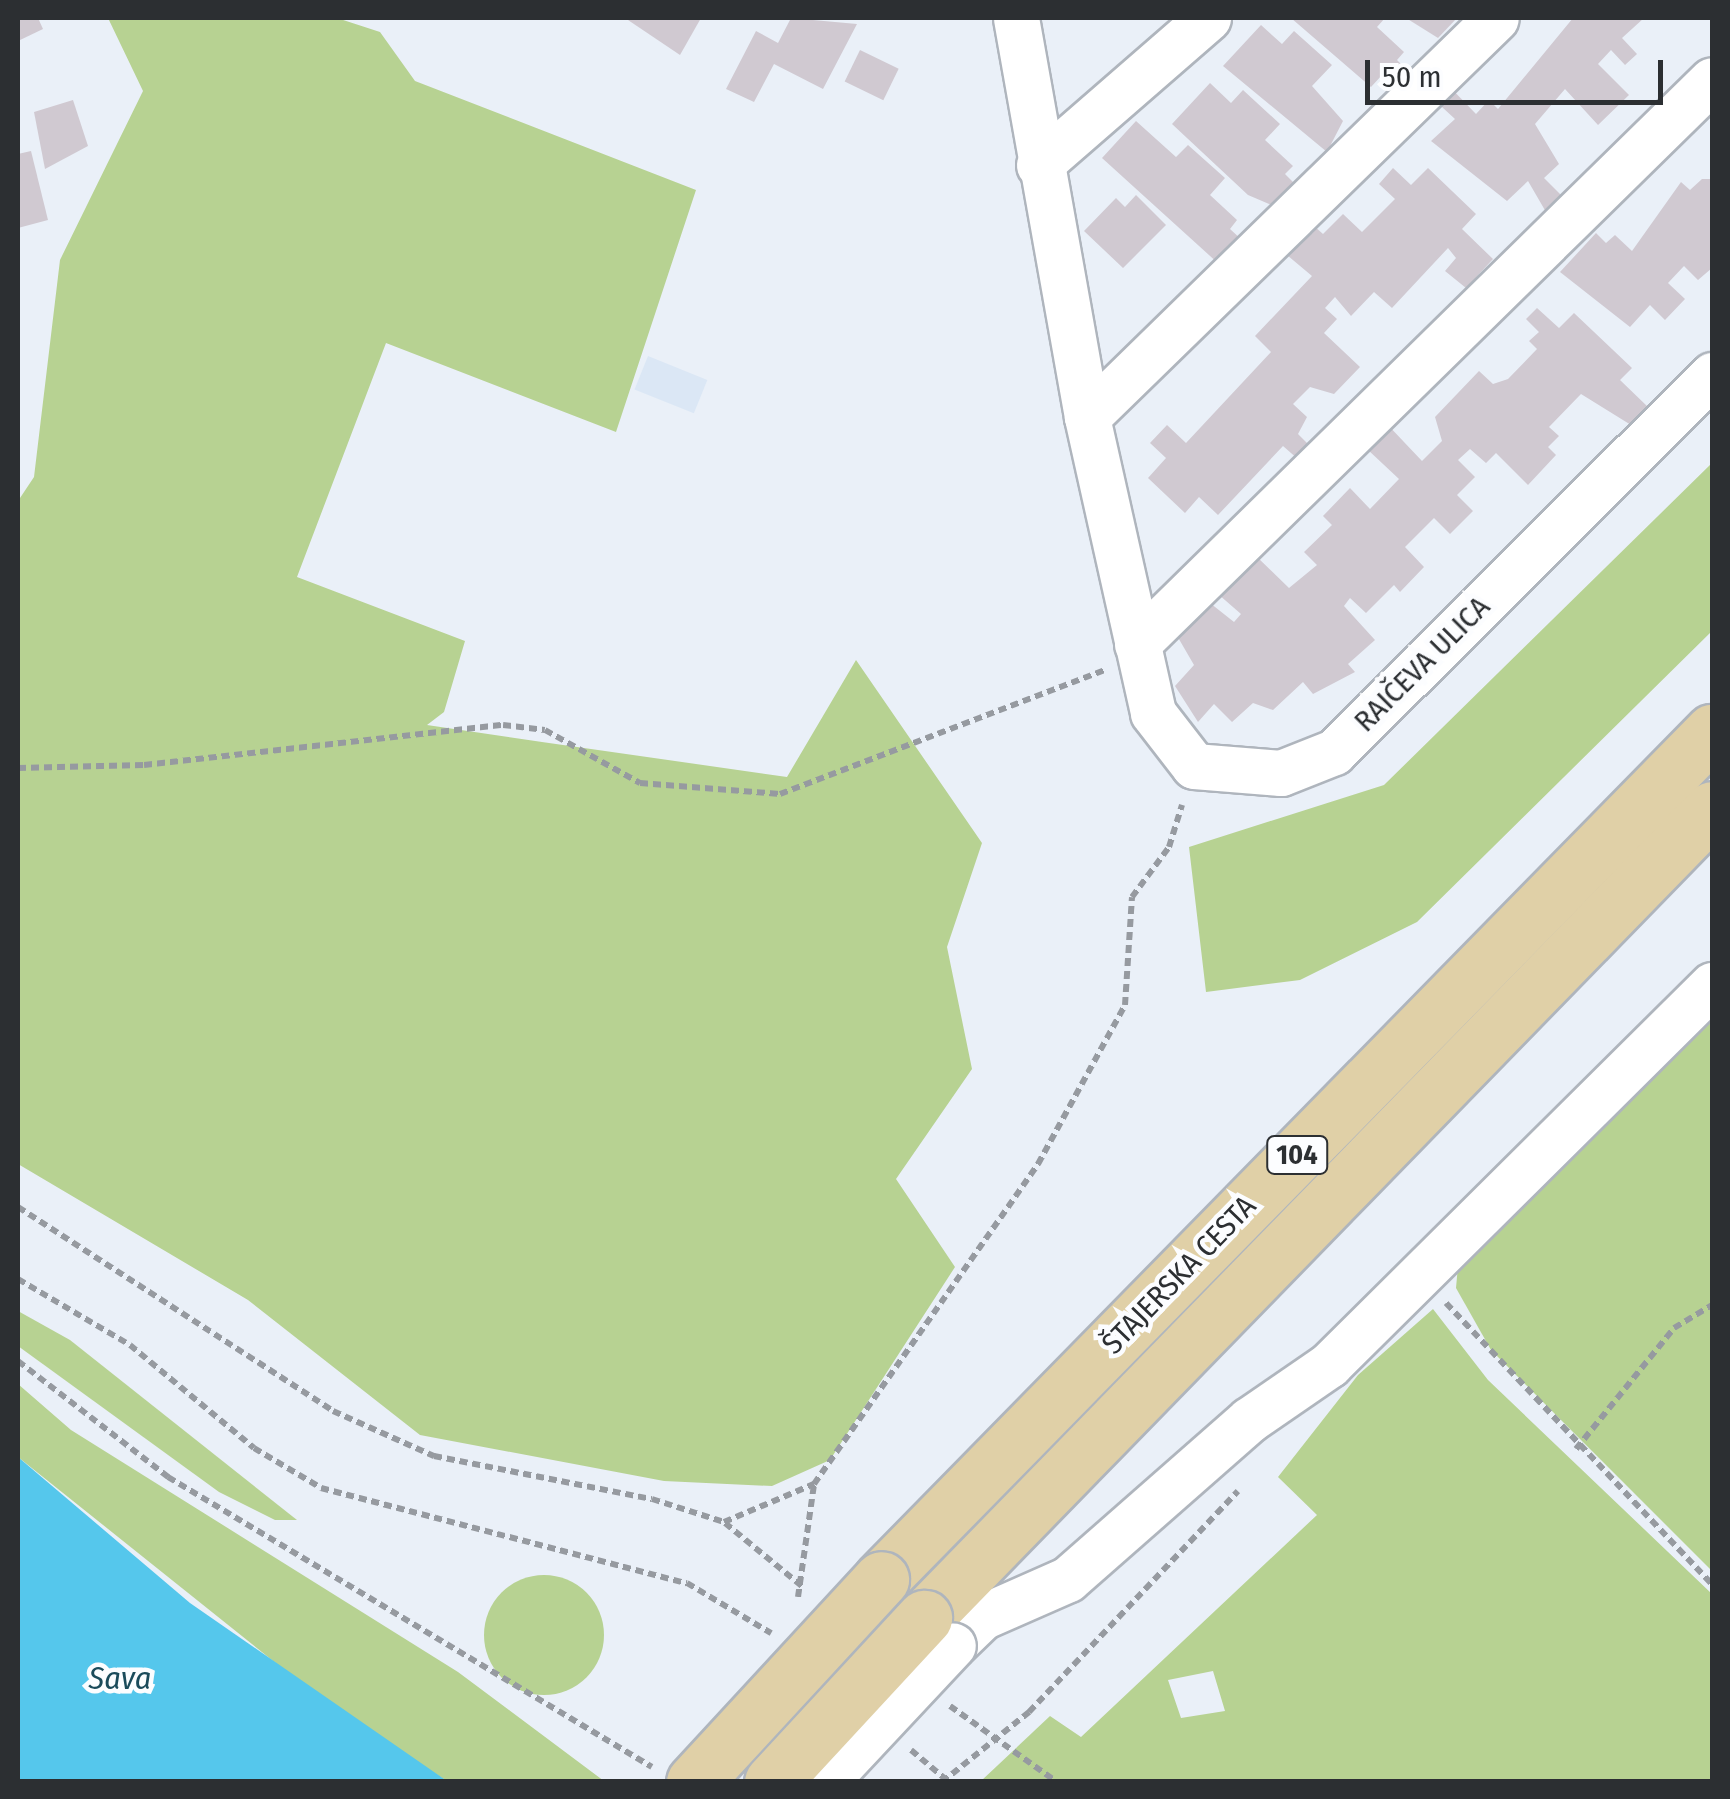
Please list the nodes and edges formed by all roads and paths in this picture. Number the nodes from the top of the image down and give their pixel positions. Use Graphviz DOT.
graph roads {
  1 [pos="1016,18"];
  2 [pos="1208,18"];
  3 [pos="1496,18"];
  4 [pos="1712,80"];
  5 [pos="1039,165"];
  6 [pos="1712,376"];
  7 [pos="1087,418"];
  8 [pos="1137,644"];
  9 [pos="1712,732"];
  10 [pos="1194,766"];
  11 [pos="18,768"];
  12 [pos="1712,809"];
  13 [pos="1712,984"];
  14 [pos="18,1207"];
  15 [pos="1426,1272"];
  16 [pos="18,1279"];
  17 [pos="1712,1306"];
  18 [pos="18,1361"];
  19 [pos="1576,1448"];
  20 [pos="1251,1477"];
  21 [pos="814,1484"];
  22 [pos="1712,1584"];
  23 [pos="791,1614"];
  24 [pos="781,1624"];
  25 [pos="938,1632"];
  26 [pos="772,1633"];
  27 [pos="786,1646"];
  28 [pos="992,1740"];
  29 [pos="902,1742"];
  30 [pos="678,1778"];
  31 [pos="945,1780"];
  32 [pos="772,1782"];
  33 [pos="825,1782"];
  34 [pos="1056,1782"];
  1 -- 5 [label="street"];
  2 -- 5 [label="street"];
  3 -- 7 [label="street"];
  4 -- 8 [label="street"];
  5 -- 7 [label="street"];
  6 -- 10 [label="street, RAIČEVA ULICA"];
  7 -- 8 [label="street"];
  8 -- 10 [label="street"];
  8 -- 11 [label="path"];
  9 -- 30 [label="main road, ŠTAJERSKA CESTA / 104, bridge"];
  10 -- 21 [label="path"];
  12 -- 25 [label="main road, ŠTAJERSKA CESTA / 104"];
  13 -- 15 [label="street"];
  14 -- 21 [label="path"];
  15 -- 19 [label="path"];
  15 -- 25 [label="street"];
  16 -- 26 [label="path"];
  17 -- 19 [label="path"];
  18 -- 30 [label="path"];
  19 -- 22 [label="path"];
  20 -- 28 [label="path"];
  21 -- 23 [label="path"];
  24 -- 26 [label="path"];
  25 -- 32 [label="main road, ŠTAJERSKA CESTA / 104, bridge"];
  25 -- 33 [label="street, bridge"];
  26 -- 27 [label="path"];
  28 -- 31 [label="path"];
  28 -- 34 [label="path"];
  29 -- 31 [label="path"];
}
